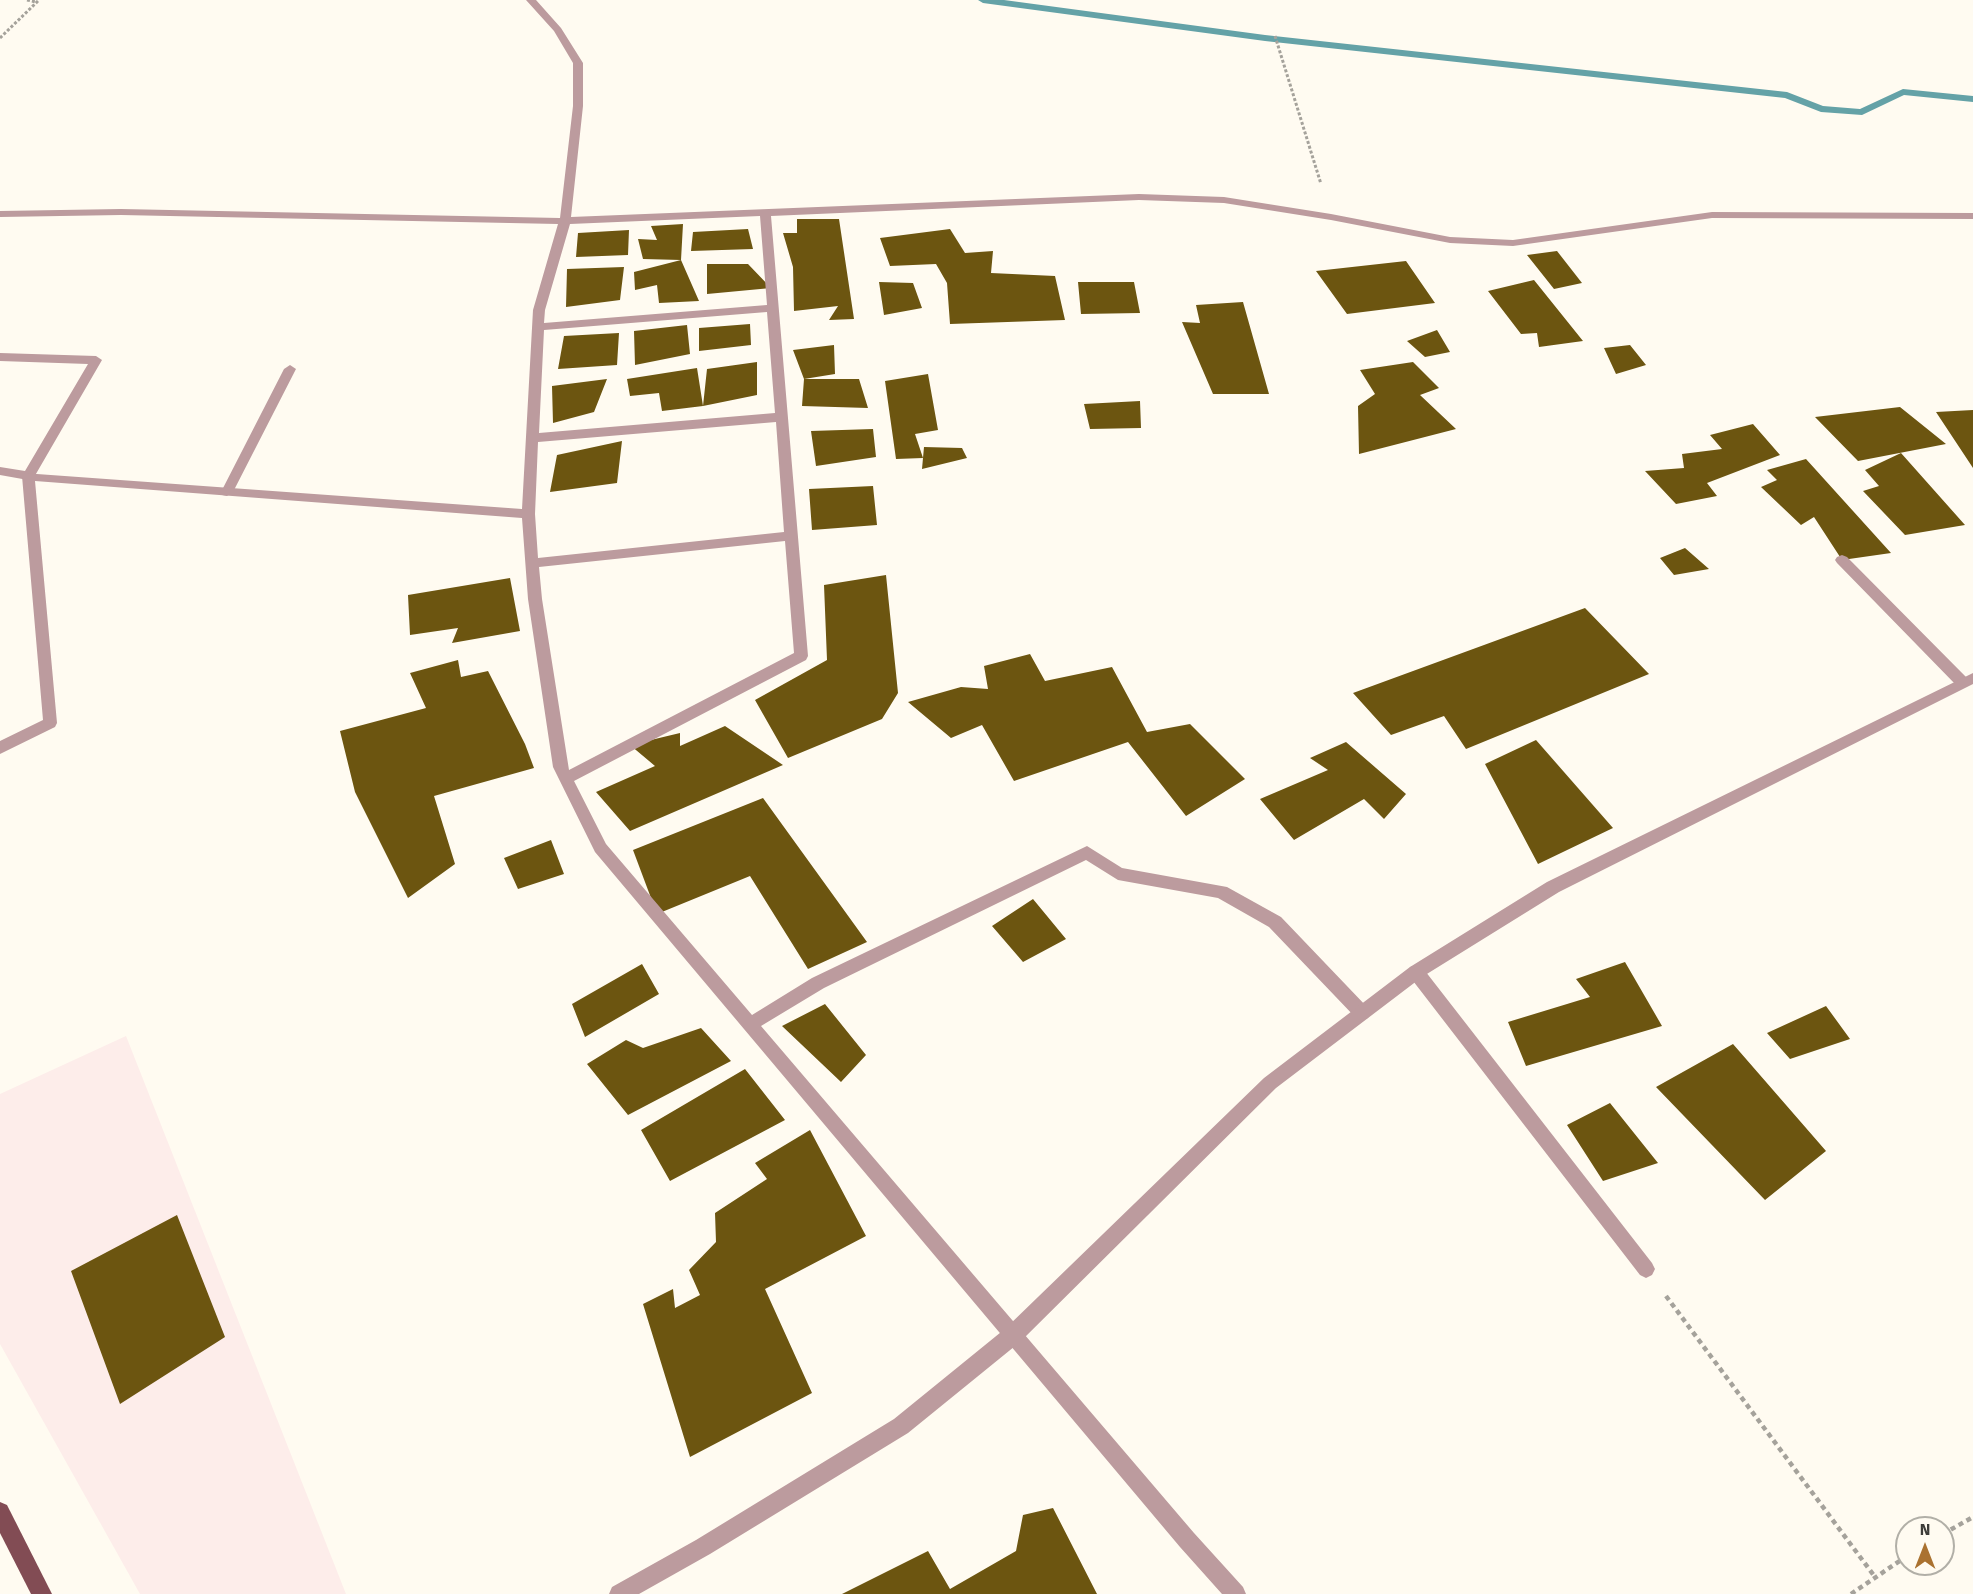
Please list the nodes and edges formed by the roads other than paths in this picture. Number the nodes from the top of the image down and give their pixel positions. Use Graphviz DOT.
graph roads {
  1 [pos="531,0"];
  2 [pos="765,212"];
  3 [pos="0,214"];
  4 [pos="1973,216"];
  5 [pos="565,221"];
  6 [pos="773,308"];
  7 [pos="537,327"];
  8 [pos="0,357"];
  9 [pos="290,369"];
  10 [pos="782,417"];
  11 [pos="532,438"];
  12 [pos="0,471"];
  13 [pos="28,476"];
  14 [pos="228,492"];
  15 [pos="528,514"];
  16 [pos="791,536"];
  17 [pos="1842,560"];
  18 [pos="532,562"];
  19 [pos="1968,680"];
  20 [pos="0,748"];
  21 [pos="565,779"];
  22 [pos="1416,972"];
  23 [pos="1362,1013"];
  24 [pos="751,1023"];
  25 [pos="1646,1269"];
  26 [pos="1013,1335"];
  27 [pos="0,1512"];
  28 [pos="42,1594"];
  29 [pos="620,1594"];
  30 [pos="1236,1594"];
  1 -- 5 [label="street"];
  2 -- 4 [label="street"];
  2 -- 5 [label="street"];
  2 -- 6 [label="street"];
  3 -- 5 [label="street"];
  5 -- 7 [label="street"];
  6 -- 7 [label="street"];
  6 -- 10 [label="street"];
  7 -- 11 [label="street"];
  8 -- 13 [label="street"];
  9 -- 14 [label="street"];
  10 -- 11 [label="street"];
  10 -- 16 [label="street"];
  11 -- 15 [label="street"];
  12 -- 13 [label="street"];
  13 -- 14 [label="street"];
  13 -- 20 [label="street"];
  14 -- 15 [label="street"];
  15 -- 18 [label="street"];
  16 -- 18 [label="street"];
  16 -- 21 [label="street"];
  17 -- 19 [label="street"];
  18 -- 21 [label="street"];
  19 -- 22 [label="street"];
  21 -- 24 [label="street"];
  22 -- 23 [label="street"];
  22 -- 25 [label="street"];
  23 -- 24 [label="street"];
  23 -- 26 [label="street"];
  24 -- 26 [label="street"];
  26 -- 29 [label="street"];
  26 -- 30 [label="street"];
  27 -- 28 [label="main road"];
}
